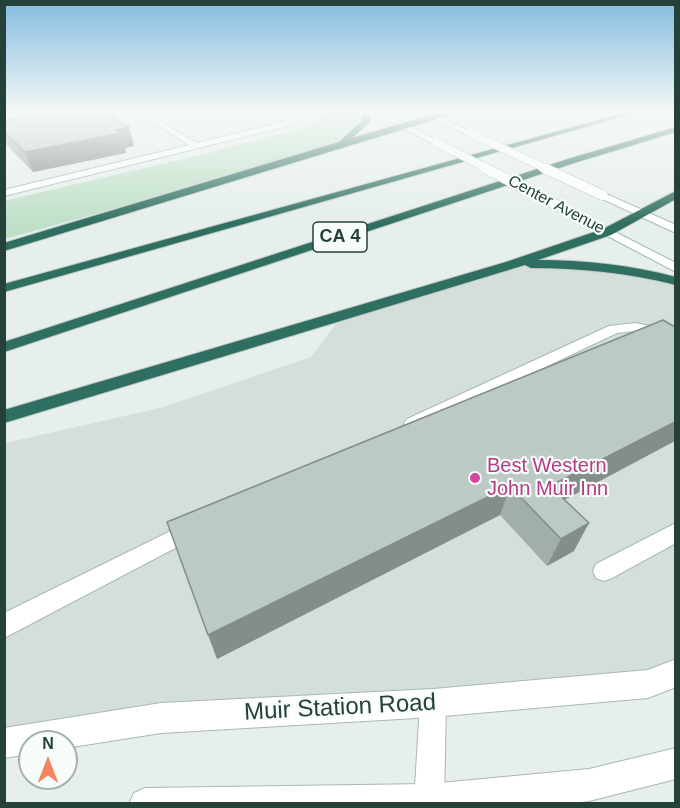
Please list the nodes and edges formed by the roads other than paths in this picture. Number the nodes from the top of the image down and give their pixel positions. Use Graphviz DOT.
graph roads {
  1 [pos="179,149"];
  2 [pos="331,149"];
  3 [pos="449,149"];
  4 [pos="496,149"];
  5 [pos="503,149"];
  6 [pos="609,149"];
  7 [pos="4,193"];
  8 [pos="675,194"];
  9 [pos="642,213"];
  10 [pos="675,230"];
  11 [pos="607,232"];
  12 [pos="4,247"];
  13 [pos="512,265"];
  14 [pos="675,268"];
  15 [pos="675,281"];
  16 [pos="4,288"];
  17 [pos="675,335"];
  18 [pos="4,347"];
  19 [pos="4,417"];
  20 [pos="401,429"];
  21 [pos="209,521"];
  22 [pos="675,532"];
  23 [pos="604,572"];
  24 [pos="4,626"];
  25 [pos="675,673"];
  26 [pos="433,703"];
  27 [pos="4,743"];
  28 [pos="675,763"];
  29 [pos="429,802"];
  30 [pos="145,804"];
  1 -- 7 [label="lane"];
  2 -- 12 [label="highway"];
  3 -- 11 [label="street, Center Avenue, bridge"];
  4 -- 16 [label="highway, CA 4"];
  5 -- 9 [label="street, Center Avenue, bridge"];
  6 -- 18 [label="highway, CA 4"];
  8 -- 9 [label="highway"];
  9 -- 10 [label="street, Center Avenue"];
  9 -- 11 [label="highway"];
  11 -- 13 [label="highway"];
  11 -- 14 [label="street, Center Avenue"];
  13 -- 15 [label="highway"];
  13 -- 19 [label="highway"];
  17 -- 20 [label="lane"];
  21 -- 24 [label="lane"];
  22 -- 23 [label="lane"];
  25 -- 26 [label="street, Muir Station Road"];
  26 -- 27 [label="street, Muir Station Road"];
  26 -- 29 [label="lane"];
  28 -- 29 [label="street"];
  29 -- 30 [label="street"];
}
